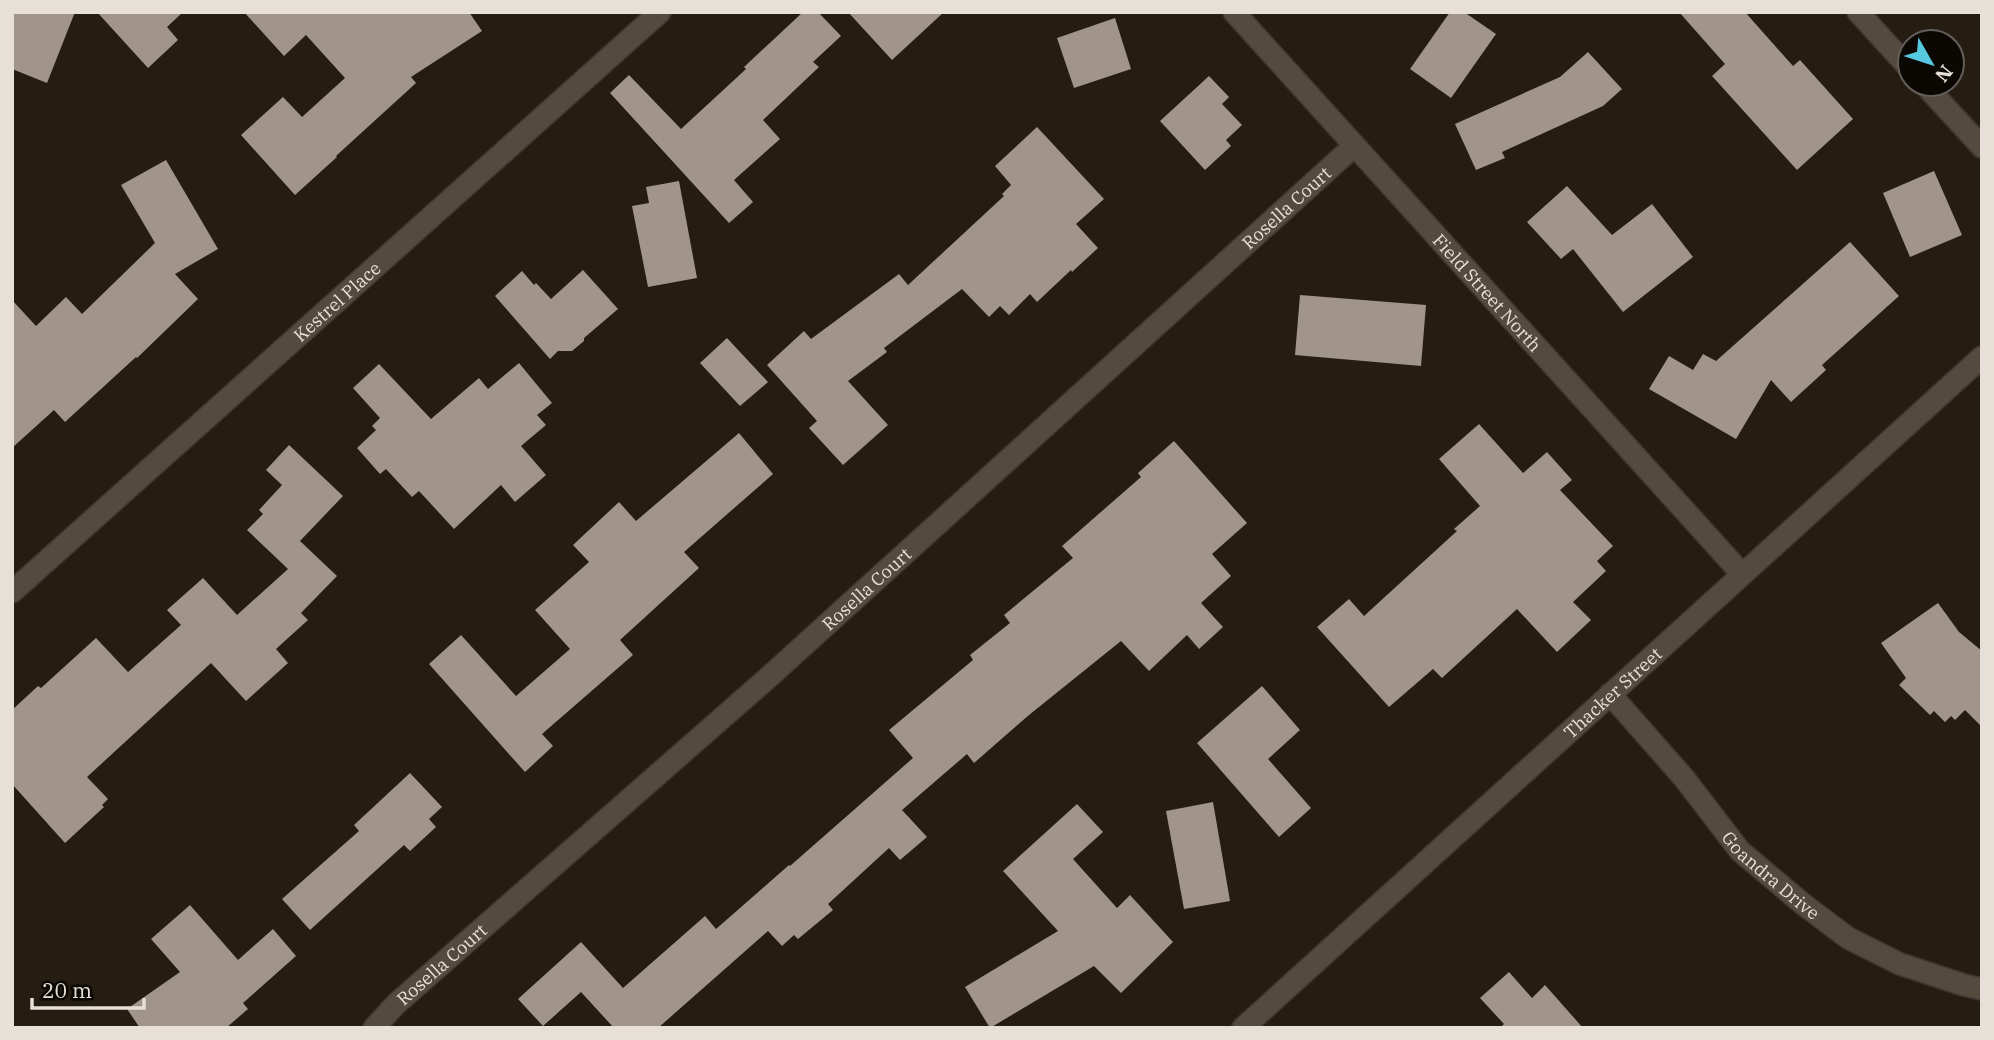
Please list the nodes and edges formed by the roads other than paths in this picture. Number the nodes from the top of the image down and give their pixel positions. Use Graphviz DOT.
graph roads {
  1 [pos="660,12"];
  2 [pos="1234,12"];
  3 [pos="1857,12"];
  4 [pos="1896,54"];
  5 [pos="1937,98"];
  6 [pos="1354,146"];
  7 [pos="1982,147"];
  8 [pos="1982,357"];
  9 [pos="1742,574"];
  10 [pos="12,592"];
  11 [pos="1610,694"];
  12 [pos="1982,989"];
  13 [pos="374,1028"];
  14 [pos="1243,1028"];
  1 -- 10 [label="street, Kestrel Place"];
  2 -- 6 [label="street, Field Street North"];
  3 -- 4 [label="street"];
  5 -- 7 [label="street"];
  6 -- 9 [label="street, Field Street North"];
  6 -- 13 [label="street, Rosella Court"];
  8 -- 9 [label="street, Thacker Street"];
  9 -- 11 [label="street, Thacker Street"];
  11 -- 12 [label="street, Goandra Drive"];
  11 -- 14 [label="street, Thacker Street"];
}
